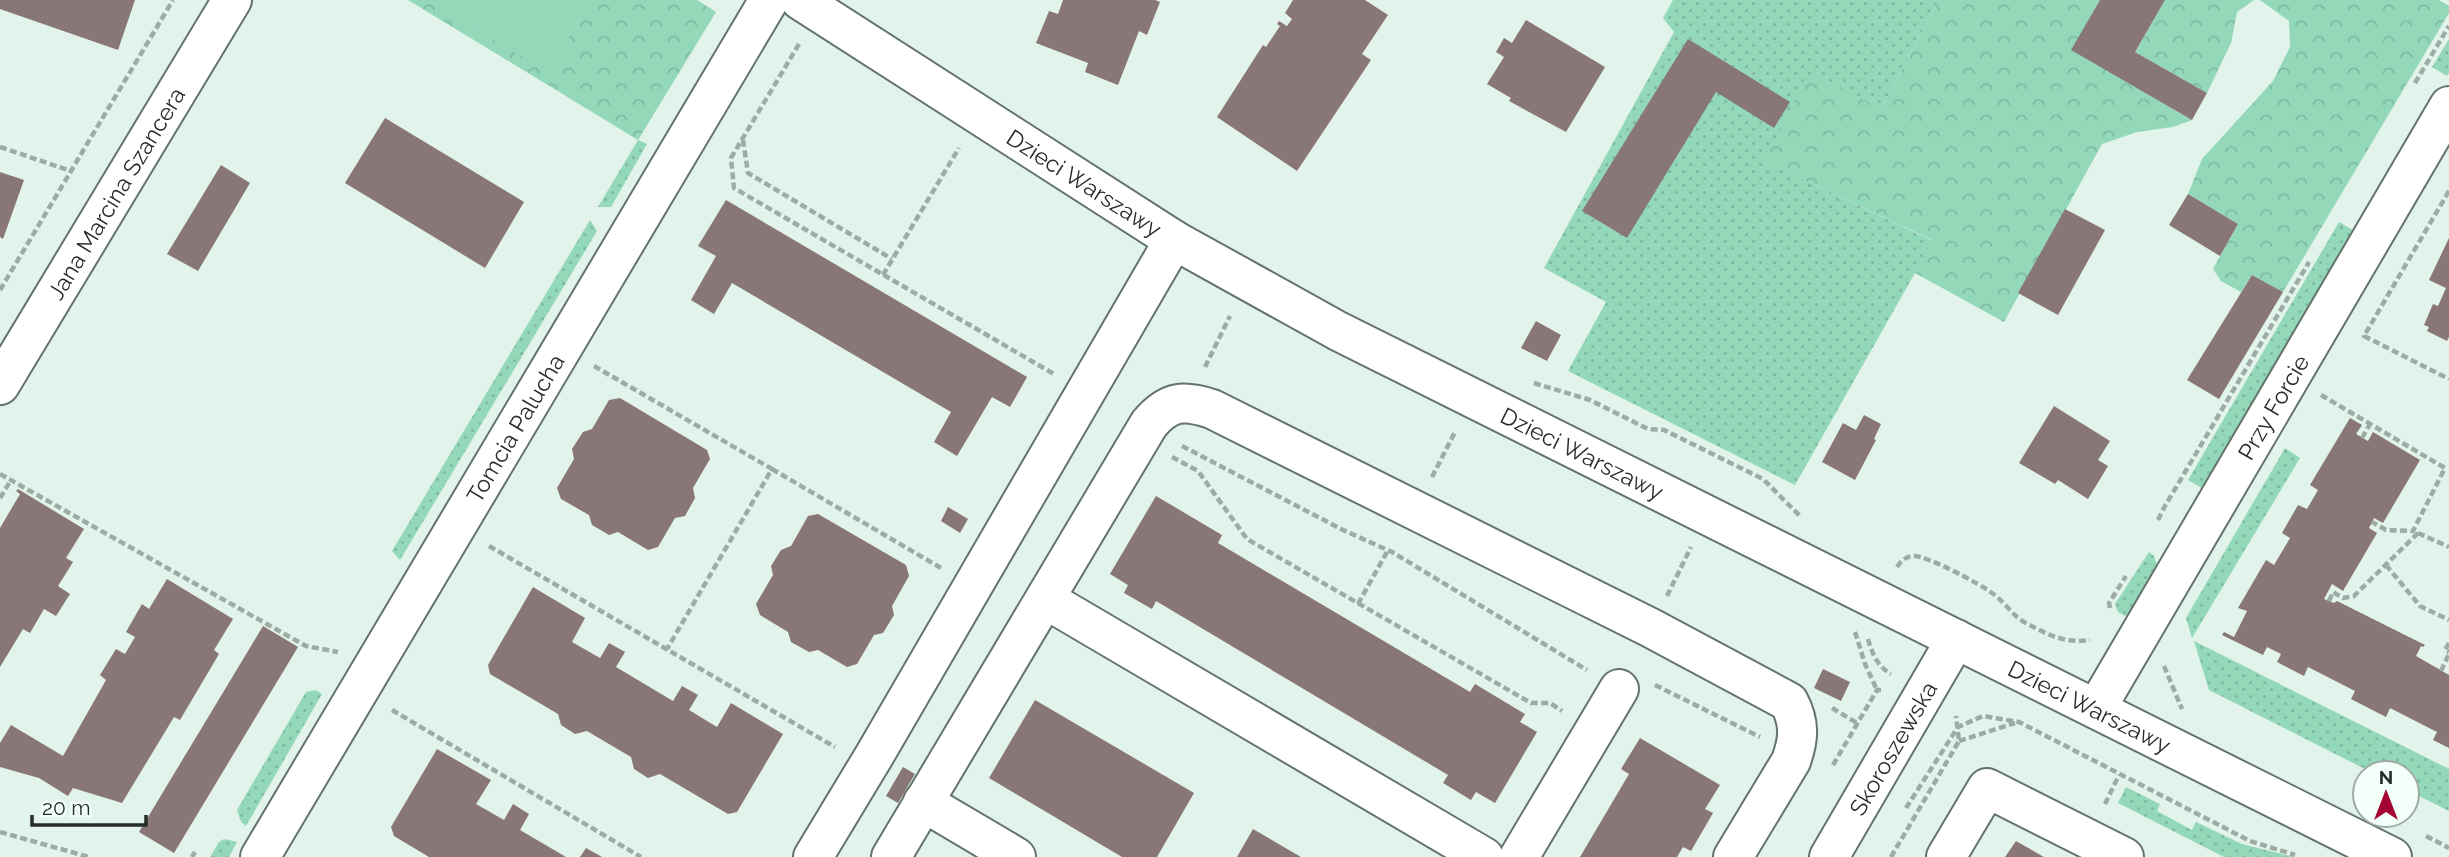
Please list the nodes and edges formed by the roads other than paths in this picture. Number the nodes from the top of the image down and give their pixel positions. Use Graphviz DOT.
graph roads {
  1 [pos="232,0"];
  2 [pos="768,0"];
  3 [pos="800,0"];
  4 [pos="2449,106"];
  5 [pos="1174,240"];
  6 [pos="0,385"];
  7 [pos="1045,599"];
  8 [pos="1956,639"];
  9 [pos="1619,689"];
  10 [pos="2090,706"];
  11 [pos="923,802"];
  12 [pos="260,857"];
  13 [pos="813,857"];
  14 [pos="891,857"];
  15 [pos="1016,857"];
  16 [pos="1484,857"];
  17 [pos="1519,857"];
  18 [pos="1733,857"];
  19 [pos="1829,857"];
  20 [pos="1946,857"];
  21 [pos="2124,857"];
  22 [pos="2392,857"];
  1 -- 6 [label="street, Jana Marcina Szancera"];
  2 -- 12 [label="street, Tomcia Palucha"];
  3 -- 5 [label="street, Dzieci Warszawy"];
  4 -- 10 [label="street, Przy Forcie"];
  5 -- 8 [label="street, Dzieci Warszawy"];
  5 -- 13 [label="street"];
  7 -- 11 [label="street"];
  7 -- 16 [label="street"];
  7 -- 18 [label="street"];
  8 -- 10 [label="street, Dzieci Warszawy"];
  8 -- 19 [label="street, Skoroszewska"];
  9 -- 17 [label="street"];
  10 -- 22 [label="street, Dzieci Warszawy"];
  11 -- 14 [label="street"];
  11 -- 15 [label="street"];
  20 -- 21 [label="street"];
}
